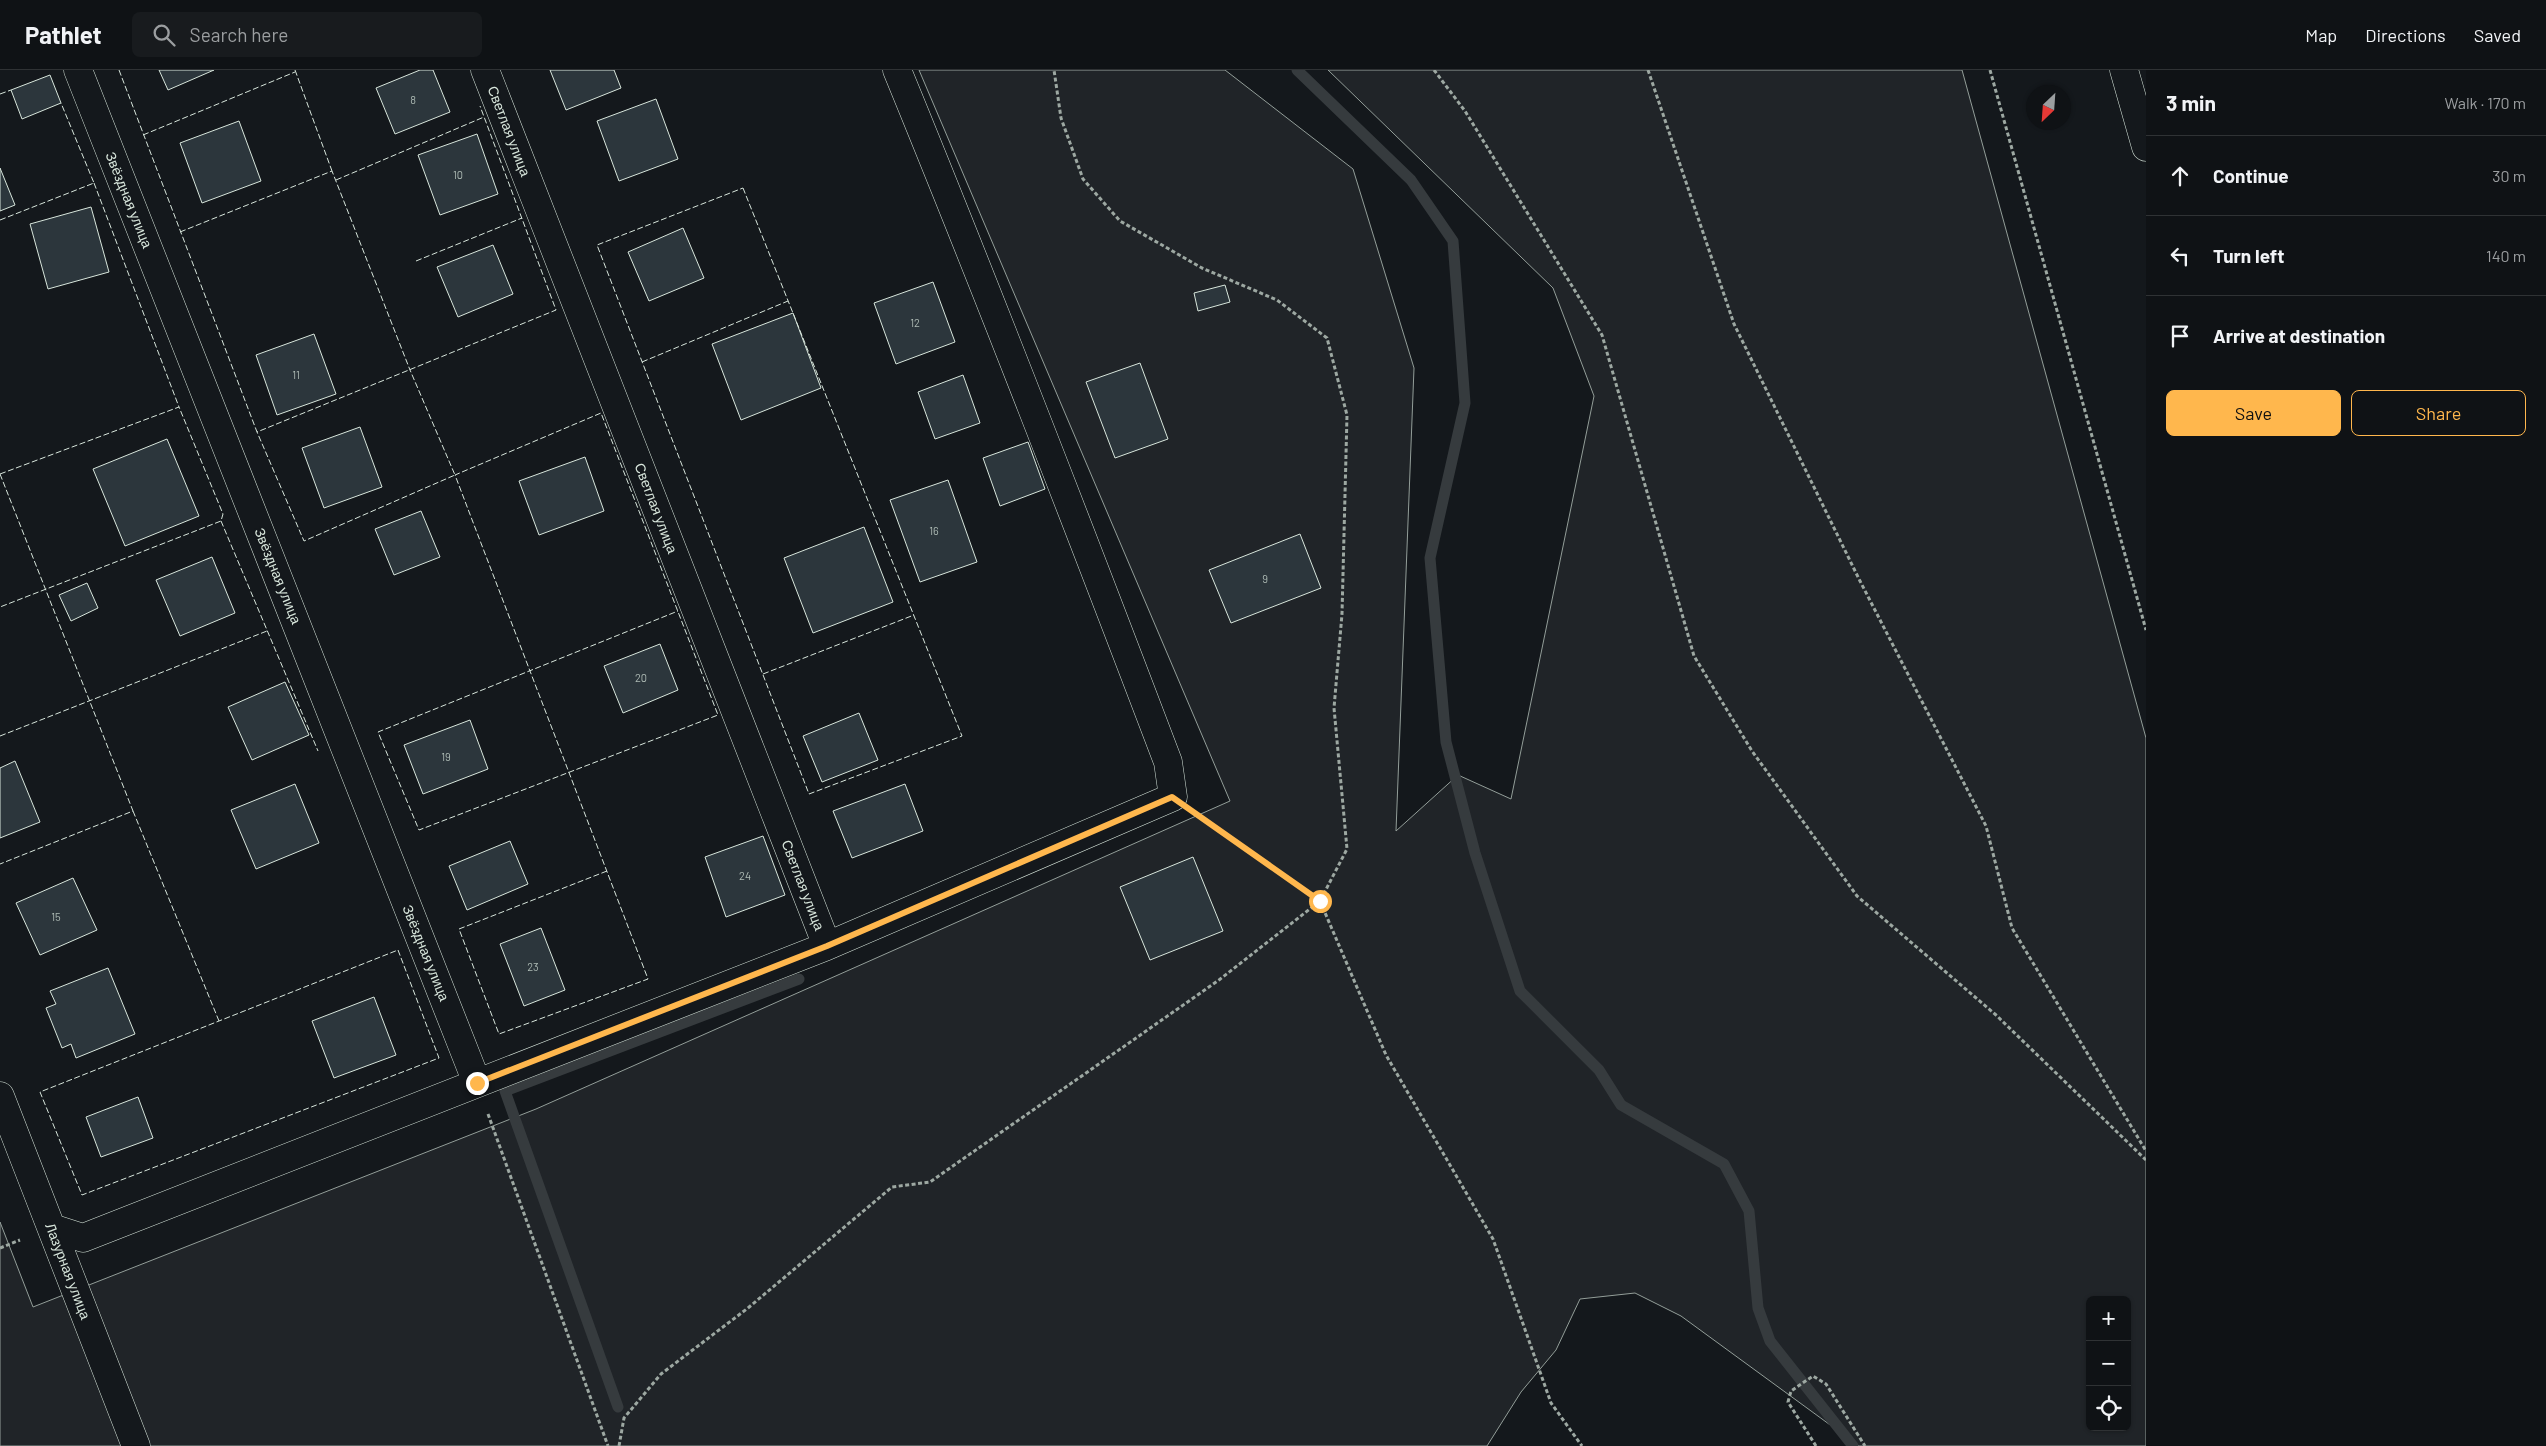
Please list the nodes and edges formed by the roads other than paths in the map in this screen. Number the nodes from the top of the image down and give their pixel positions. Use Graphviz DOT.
graph roads {
  1 [pos="78,70"];
  2 [pos="486,70"];
  3 [pos="897,70"];
  4 [pos="2124,70"];
  5 [pos="2146,147"];
  6 [pos="827,946"];
  7 [pos="477,1083"];
  8 [pos="0,1096"];
  9 [pos="52,1228"];
  10 [pos="136,1446"];
  1 -- 7 [label="main road, Звёздная улица"];
  2 -- 6 [label="main road, Светлая улица"];
  3 -- 6 [label="main road"];
  4 -- 5 [label="main road"];
  6 -- 7 [label="main road"];
  7 -- 9 [label="main road"];
  8 -- 9 [label="main road, Лазурная улица"];
  9 -- 10 [label="main road, Лазурная улица"];
}
